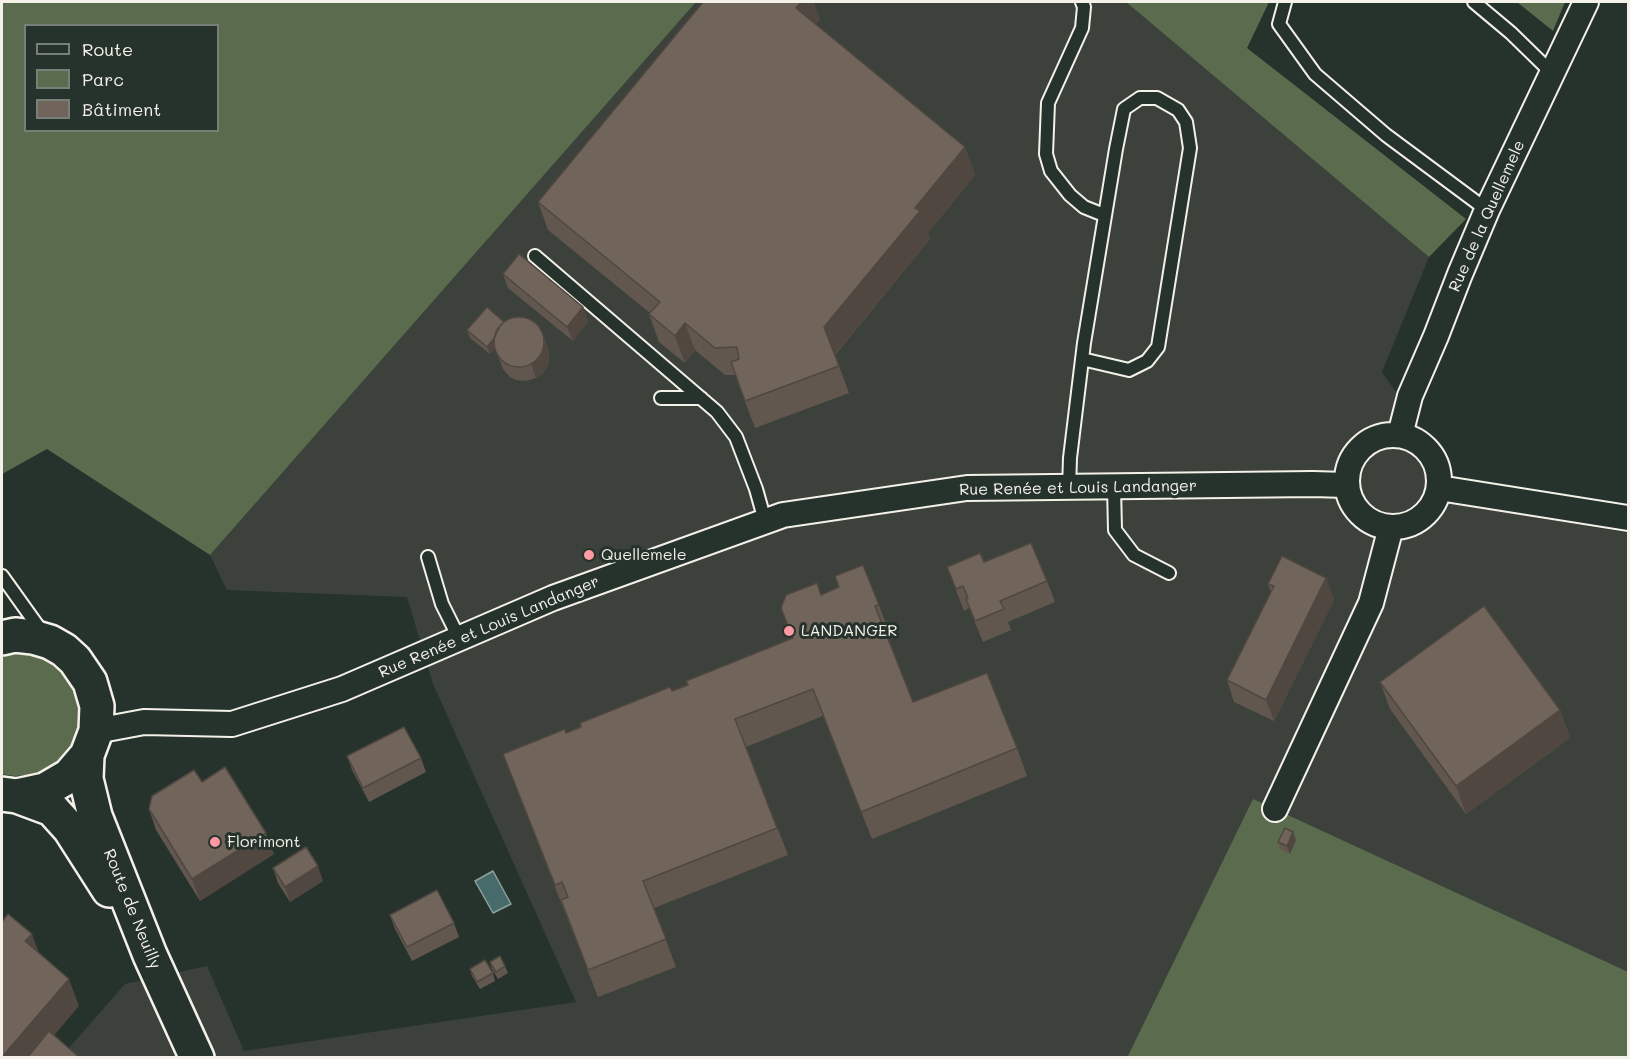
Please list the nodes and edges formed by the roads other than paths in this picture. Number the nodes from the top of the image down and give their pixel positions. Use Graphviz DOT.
graph roads {
  1 [pos="1083,2"];
  2 [pos="1285,2"];
  3 [pos="1474,2"];
  4 [pos="1586,2"];
  5 [pos="1553,74"];
  6 [pos="1488,210"];
  7 [pos="1104,215"];
  8 [pos="535,256"];
  9 [pos="1082,359"];
  10 [pos="661,398"];
  11 [pos="701,398"];
  12 [pos="1400,435"];
  13 [pos="1346,485"];
  14 [pos="1114,487"];
  15 [pos="1069,488"];
  16 [pos="1439,488"];
  17 [pos="1629,518"];
  18 [pos="765,521"];
  19 [pos="1391,527"];
  20 [pos="428,557"];
  21 [pos="1168,573"];
  22 [pos="2,576"];
  23 [pos="6,634"];
  24 [pos="459,638"];
  25 [pos="50,642"];
  26 [pos="91,743"];
  27 [pos="9,795"];
  28 [pos="1275,809"];
  29 [pos="150,955"];
  30 [pos="197,1058"];
  1 -- 7 [label="lane"];
  2 -- 6 [label="lane"];
  3 -- 5 [label="lane"];
  4 -- 5 [label="street, Rue de la Quellemele"];
  5 -- 6 [label="street, Rue de la Quellemele"];
  6 -- 12 [label="street, Rue de la Quellemele"];
  7 -- 9 [label="lane"];
  7 -- 9 [label="lane"];
  8 -- 11 [label="lane"];
  9 -- 15 [label="lane"];
  10 -- 11 [label="lane"];
  11 -- 18 [label="lane"];
  12 -- 13 [label="street"];
  12 -- 16 [label="street"];
  13 -- 14 [label="street, Rue Renée et Louis Landanger"];
  13 -- 19 [label="street"];
  14 -- 15 [label="street, Rue Renée et Louis Landanger"];
  14 -- 21 [label="lane"];
  15 -- 18 [label="street, Rue Renée et Louis Landanger"];
  16 -- 17 [label="street"];
  16 -- 19 [label="street"];
  18 -- 24 [label="street, Rue Renée et Louis Landanger"];
  19 -- 28 [label="street"];
  20 -- 24 [label="lane"];
  22 -- 25 [label="lane"];
  23 -- 25 [label="main road"];
  24 -- 26 [label="street, Rue Renée et Louis Landanger"];
  25 -- 26 [label="main road, Route de Neuilly"];
  26 -- 27 [label="main road"];
  26 -- 29 [label="main road, Route de Neuilly"];
  27 -- 29 [label="main road"];
  29 -- 30 [label="main road, Route de Neuilly"];
}
